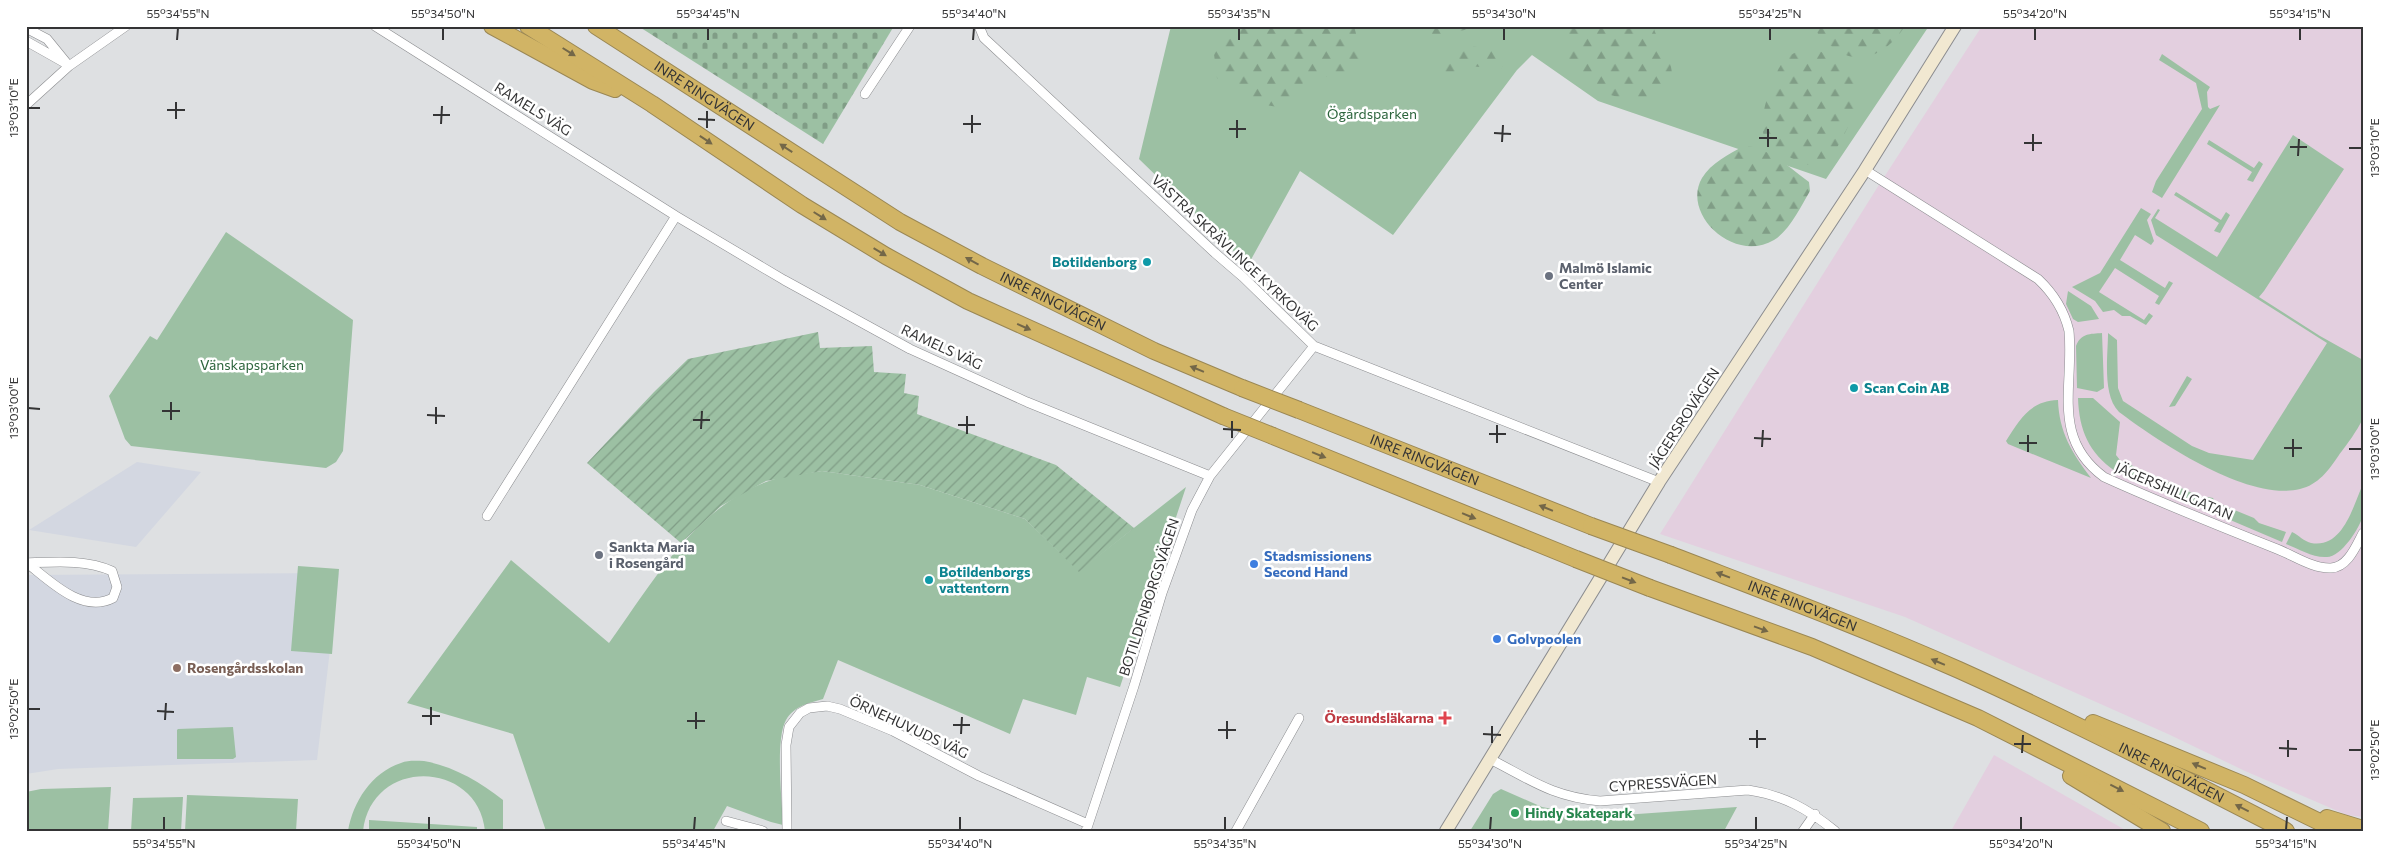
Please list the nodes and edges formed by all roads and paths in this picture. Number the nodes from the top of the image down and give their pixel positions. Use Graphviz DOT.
graph roads {
  1 [pos="126,26"];
  2 [pos="375,26"];
  3 [pos="492,26"];
  4 [pos="528,26"];
  5 [pos="596,26"];
  6 [pos="608,26"];
  7 [pos="910,26"];
  8 [pos="979,26"];
  9 [pos="1955,26"];
  10 [pos="26,28"];
  11 [pos="26,41"];
  12 [pos="634,50"];
  13 [pos="69,66"];
  14 [pos="864,94"];
  15 [pos="652,104"];
  16 [pos="26,105"];
  17 [pos="1865,170"];
  18 [pos="676,216"];
  19 [pos="1314,346"];
  20 [pos="1210,476"];
  21 [pos="1659,482"];
  22 [pos="488,516"];
  23 [pos="2363,533"];
  24 [pos="26,563"];
  25 [pos="1959,671"];
  26 [pos="1299,718"];
  27 [pos="1978,718"];
  28 [pos="1490,758"];
  29 [pos="2267,796"];
  30 [pos="1814,814"];
  31 [pos="726,821"];
  32 [pos="1087,828"];
  33 [pos="2363,830"];
  34 [pos="763,831"];
  35 [pos="787,831"];
  36 [pos="1236,831"];
  37 [pos="1446,831"];
  38 [pos="1803,831"];
  39 [pos="1835,831"];
  40 [pos="2162,831"];
  41 [pos="2201,831"];
  42 [pos="2286,831"];
  43 [pos="2338,831"];
  1 -- 13 [label="street"];
  2 -- 18 [label="street, RAMELS VÄG"];
  3 -- 15 [label="highway"];
  4 -- 15 [label="highway, one-way"];
  5 -- 12 [label="highway, INRE RINGVÄGEN"];
  6 -- 12 [label="highway"];
  7 -- 14 [label="street"];
  8 -- 19 [label="street, VÄSTRA SKRÄVLINGE KYRKOVÄG"];
  9 -- 17 [label="street, JÄGERSROVÄGEN"];
  10 -- 13 [label="street"];
  11 -- 13 [label="street"];
  25 -- 12 [label="highway, INRE RINGVÄGEN, one-way, bridge"];
  13 -- 16 [label="street"];
  15 -- 27 [label="highway, one-way, bridge"];
  17 -- 21 [label="street, JÄGERSROVÄGEN"];
  17 -- 23 [label="street, JÄGERSHILLGATAN"];
  18 -- 20 [label="street, RAMELS VÄG"];
  18 -- 22 [label="street"];
  19 -- 20 [label="street, BOTILDENBORGSVÄGEN"];
  19 -- 21 [label="street, VÄSTRA SKRÄVLINGE KYRKOVÄG"];
  20 -- 32 [label="street, BOTILDENBORGSVÄGEN"];
  21 -- 28 [label="street, JÄGERSROVÄGEN"];
  24 -- 24 [label="street"];
  29 -- 25 [label="highway, one-way"];
  42 -- 25 [label="highway, INRE RINGVÄGEN, one-way"];
  26 -- 36 [label="street"];
  27 -- 40 [label="highway"];
  27 -- 41 [label="highway, one-way"];
  28 -- 30 [label="street, CYPRESSVÄGEN"];
  28 -- 37 [label="street, JÄGERSROVÄGEN"];
  29 -- 33 [label="highway"];
  29 -- 43 [label="highway"];
  30 -- 38 [label="street"];
  30 -- 39 [label="street, CYPRESSVÄGEN"];
  31 -- 34 [label="street"];
  32 -- 35 [label="street, ÖRNEHUVUDS VÄG"];
}
